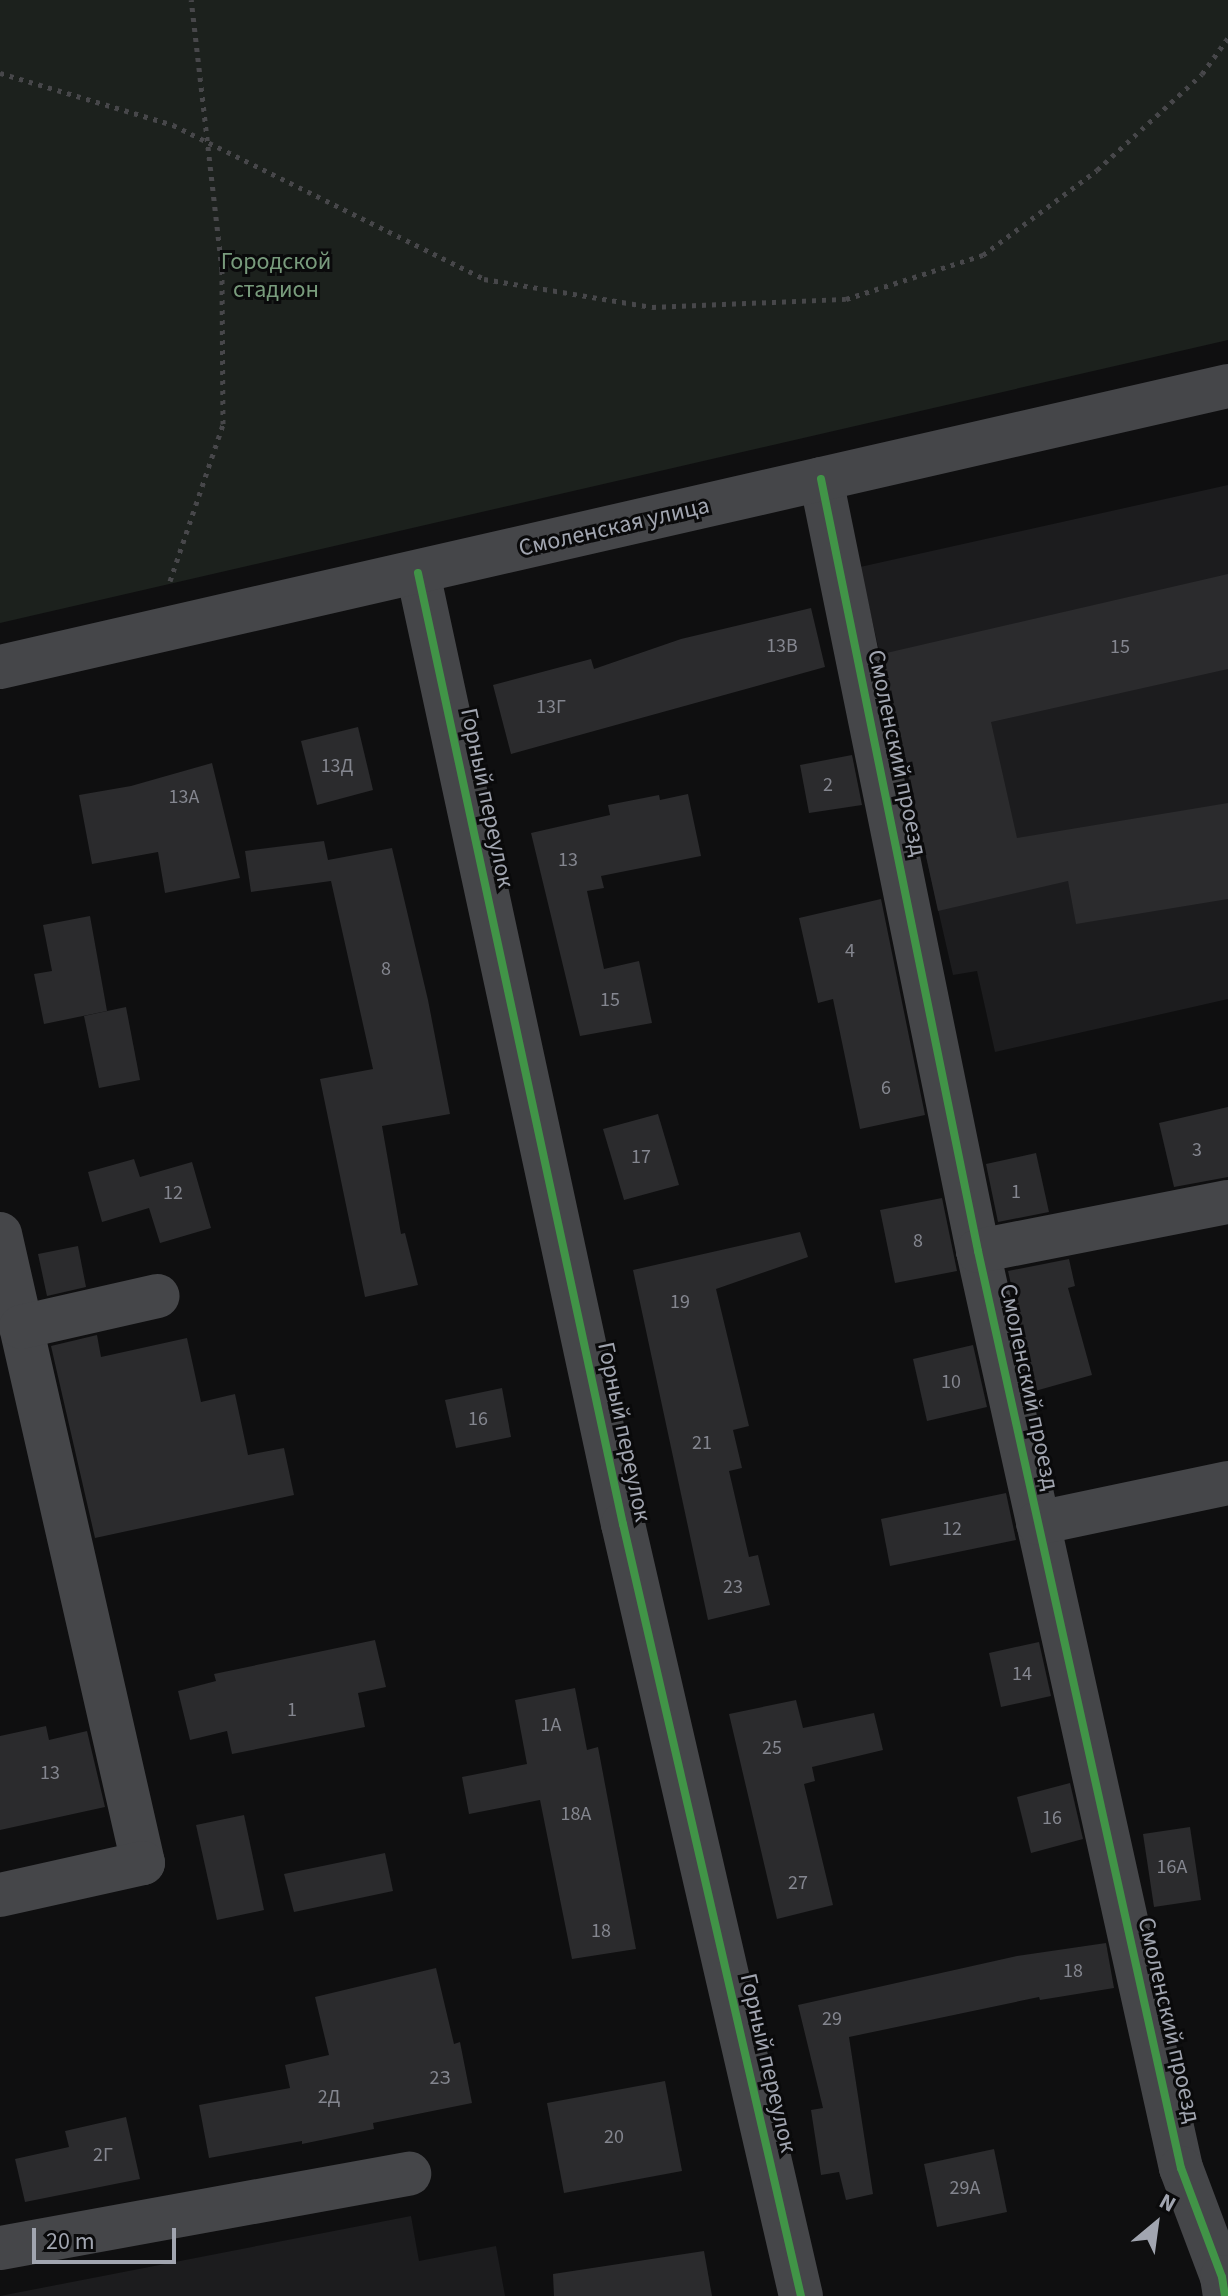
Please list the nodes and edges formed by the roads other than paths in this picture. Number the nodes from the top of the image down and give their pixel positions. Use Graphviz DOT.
graph roads {
  1 [pos="1228,386"];
  2 [pos="821,479"];
  3 [pos="418,573"];
  4 [pos="0,667"];
  5 [pos="1228,1202"];
  6 [pos="0,1234"];
  7 [pos="978,1251"];
  8 [pos="158,1296"];
  9 [pos="21,1327"];
  10 [pos="1228,1483"];
  11 [pos="1038,1523"];
  12 [pos="0,1895"];
  13 [pos="409,2174"];
  14 [pos="0,2248"];
  15 [pos="801,2296"];
  16 [pos="1225,2296"];
  1 -- 2 [label="street, Смоленская улица"];
  2 -- 3 [label="street, Смоленская улица"];
  2 -- 7 [label="street, Смоленский проезд"];
  3 -- 4 [label="street, Смоленская улица"];
  3 -- 15 [label="street, Горный переулок"];
  5 -- 7 [label="street"];
  6 -- 9 [label="street"];
  7 -- 11 [label="street, Смоленский проезд"];
  8 -- 9 [label="street"];
  9 -- 12 [label="street"];
  10 -- 11 [label="street"];
  11 -- 16 [label="street, Смоленский проезд"];
  13 -- 14 [label="street"];
}
